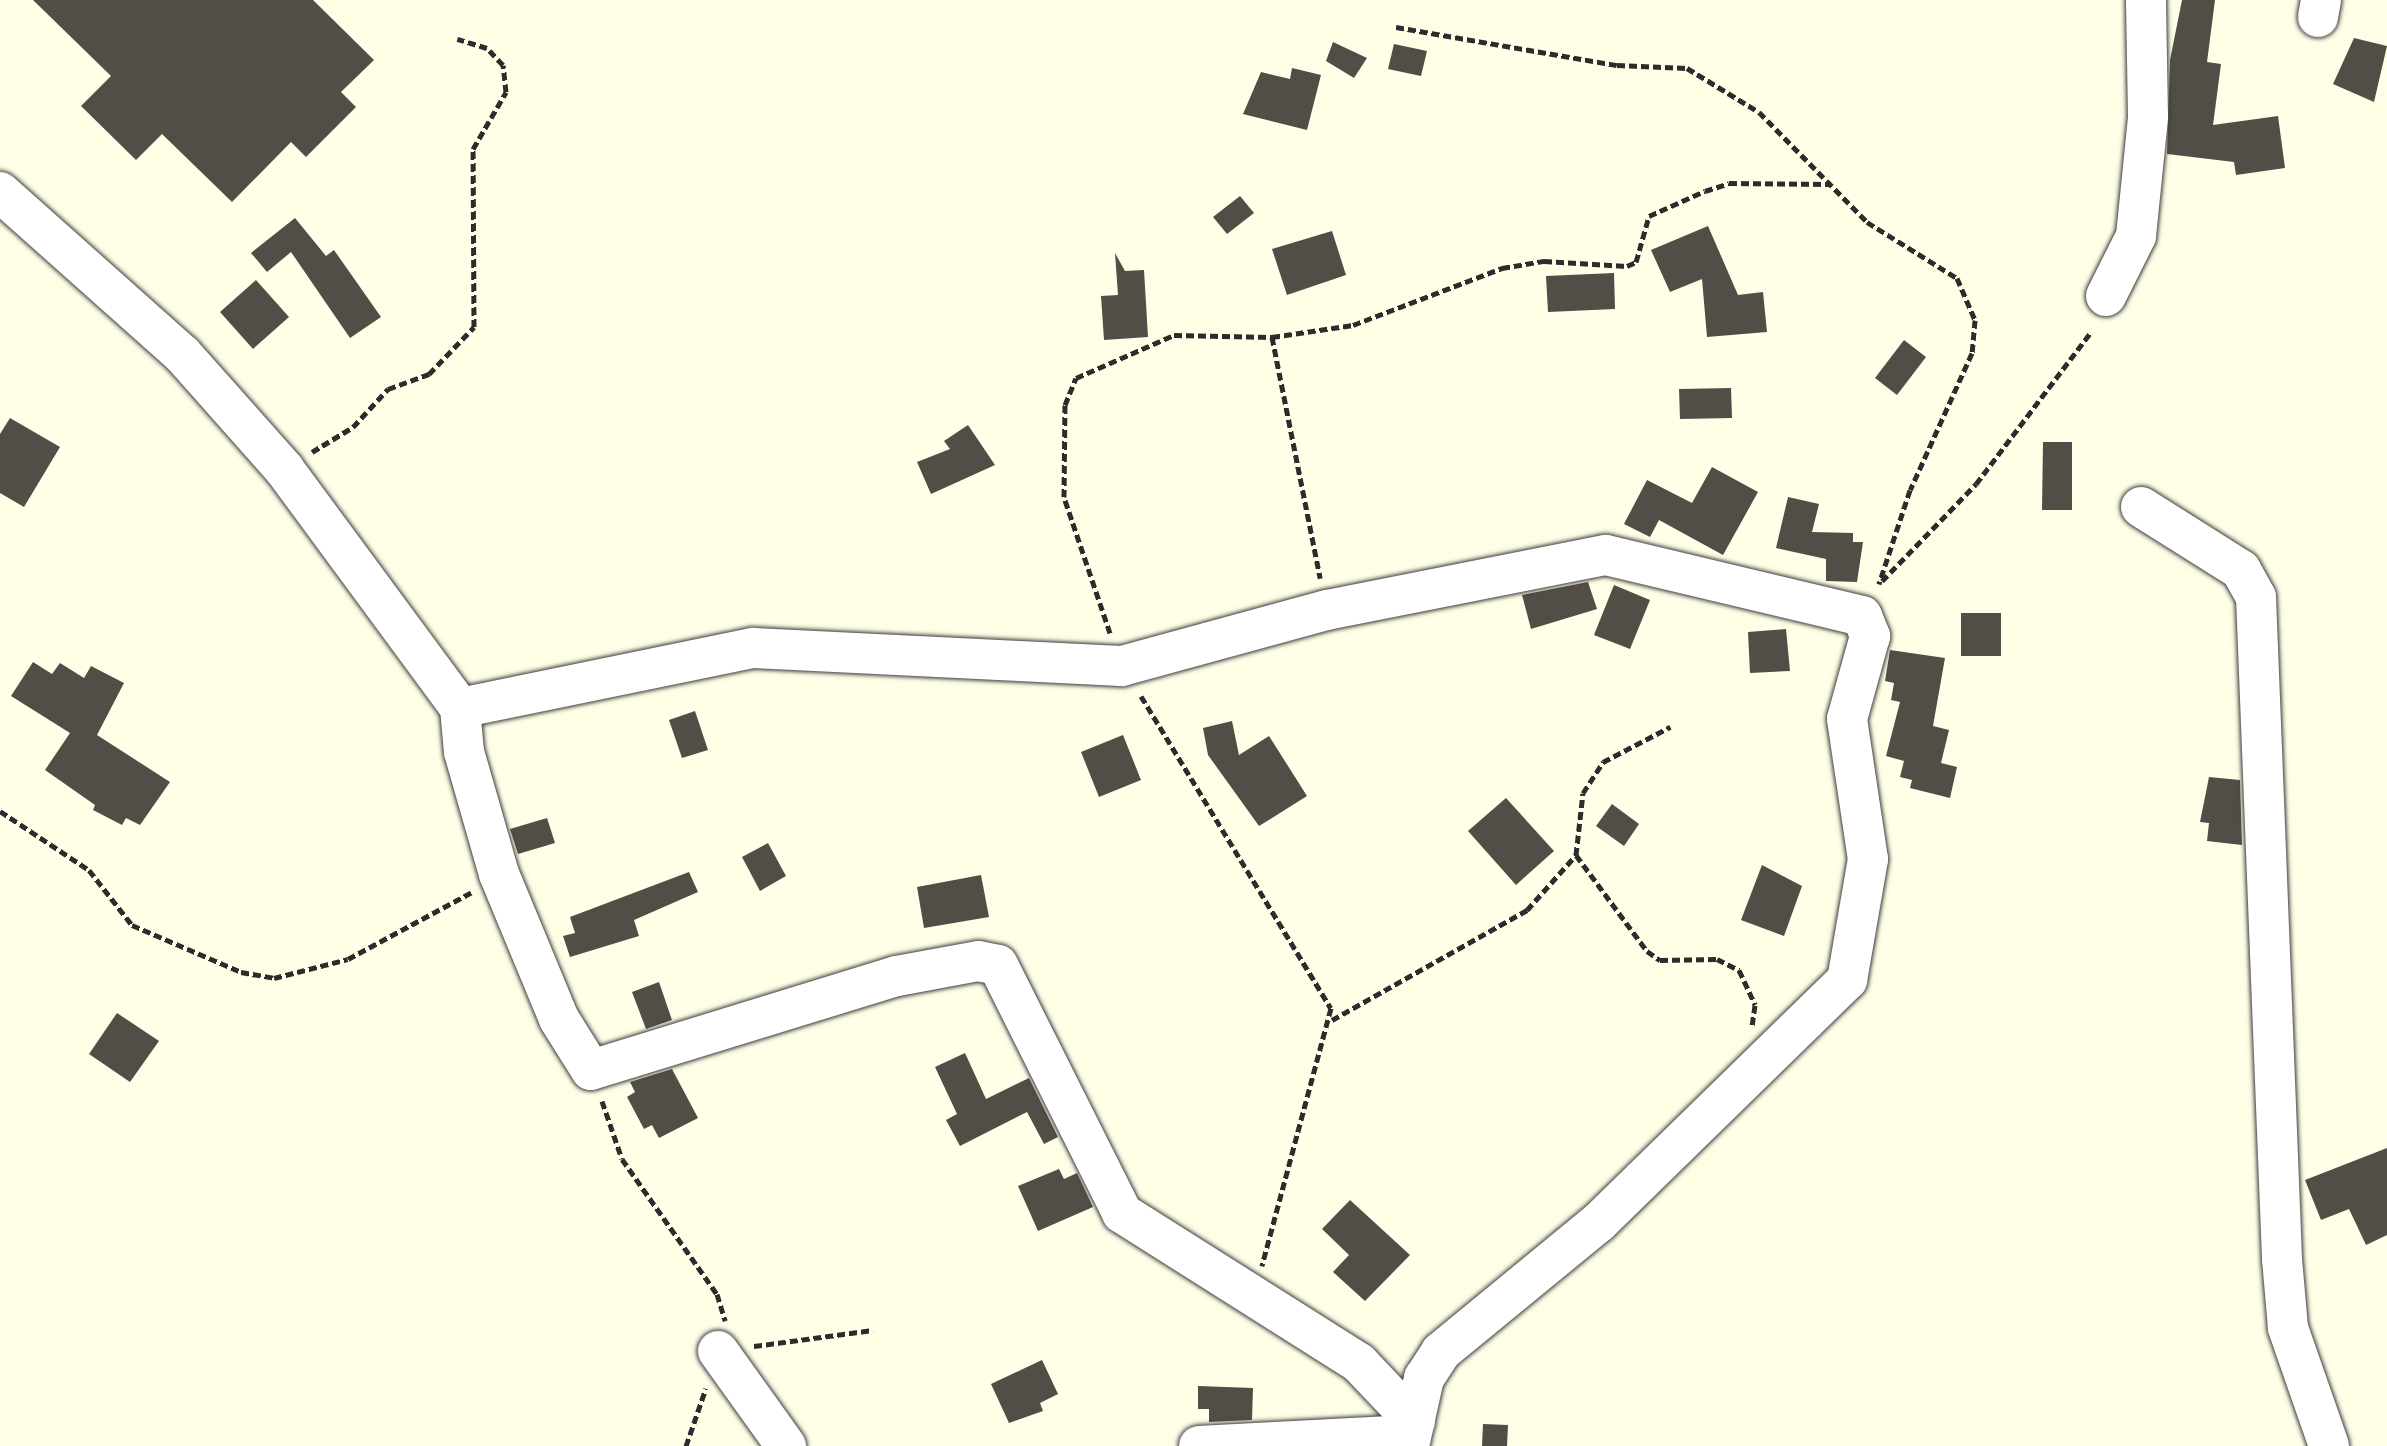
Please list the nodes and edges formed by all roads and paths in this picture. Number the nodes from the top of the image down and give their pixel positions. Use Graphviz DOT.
graph roads {
  1 [pos="2146,0"];
  2 [pos="1396,27"];
  3 [pos="457,39"];
  4 [pos="1829,184"];
  5 [pos="0,192"];
  6 [pos="2106,296"];
  7 [pos="2091,332"];
  8 [pos="1272,337"];
  9 [pos="284,469"];
  10 [pos="2141,507"];
  11 [pos="1871,600"];
  12 [pos="1327,610"];
  13 [pos="1122,666"];
  14 [pos="460,708"];
  15 [pos="1670,727"];
  16 [pos="0,811"];
  17 [pos="1576,855"];
  18 [pos="499,874"];
  19 [pos="1332,1020"];
  20 [pos="591,1070"];
  21 [pos="1743,1086"];
  22 [pos="1255,1297"];
  23 [pos="873,1330"];
  24 [pos="718,1351"];
  25 [pos="1411,1434"];
  26 [pos="686,1446"];
  27 [pos="786,1446"];
  28 [pos="1199,1446"];
  29 [pos="2329,1446"];
  1 -- 6 [label="street"];
  2 -- 4 [label="path"];
  3 -- 9 [label="path"];
  4 -- 8 [label="path"];
  4 -- 11 [label="path"];
  5 -- 9 [label="street"];
  7 -- 11 [label="path"];
  8 -- 12 [label="path"];
  8 -- 13 [label="path"];
  9 -- 14 [label="street"];
  10 -- 29 [label="street"];
  11 -- 12 [label="street"];
  11 -- 21 [label="street"];
  12 -- 13 [label="street"];
  13 -- 14 [label="street"];
  13 -- 19 [label="path"];
  14 -- 18 [label="street"];
  15 -- 17 [label="path"];
  16 -- 18 [label="path"];
  17 -- 19 [label="path"];
  17 -- 21 [label="path"];
  18 -- 20 [label="street"];
  19 -- 22 [label="path"];
  20 -- 22 [label="street"];
  20 -- 24 [label="path"];
  21 -- 25 [label="street"];
  22 -- 25 [label="street"];
  23 -- 24 [label="path"];
  24 -- 26 [label="path"];
  24 -- 27 [label="street"];
  25 -- 28 [label="street"];
}
